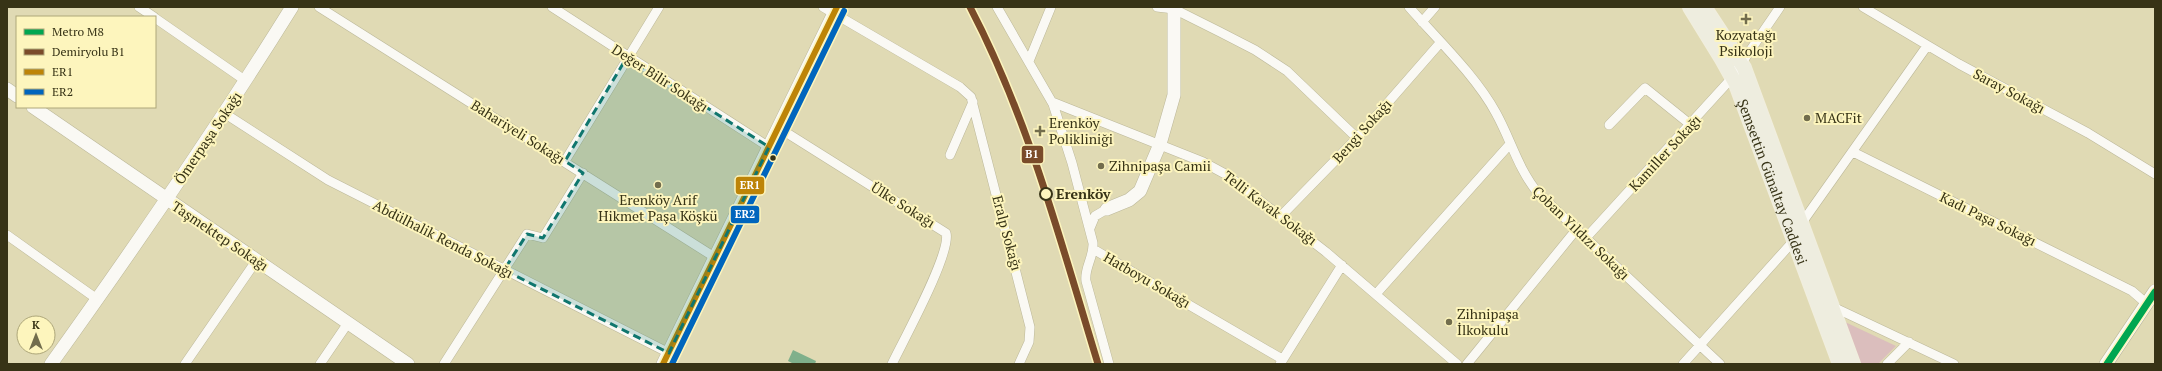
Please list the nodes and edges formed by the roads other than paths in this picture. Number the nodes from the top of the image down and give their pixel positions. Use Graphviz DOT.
graph roads {
  1 [pos="139,7"];
  2 [pos="292,7"];
  3 [pos="319,7"];
  4 [pos="552,7"];
  5 [pos="658,7"];
  6 [pos="998,7"];
  7 [pos="1051,7"];
  8 [pos="1157,7"];
  9 [pos="1409,7"];
  10 [pos="1435,7"];
  11 [pos="1690,7"];
  12 [pos="1704,7"];
  13 [pos="1780,7"];
  14 [pos="1864,7"];
  15 [pos="1174,8"];
  16 [pos="831,9"];
  17 [pos="152,16"];
  18 [pos="156,18"];
  19 [pos="1422,22"];
  20 [pos="1440,42"];
  21 [pos="1927,46"];
  22 [pos="627,57"];
  23 [pos="1029,61"];
  24 [pos="1742,64"];
  25 [pos="1733,77"];
  26 [pos="246,81"];
  27 [pos="7,89"];
  28 [pos="16,95"];
  29 [pos="973,102"];
  30 [pos="1052,102"];
  31 [pos="34,108"];
  32 [pos="224,113"];
  33 [pos="1609,125"];
  34 [pos="1691,125"];
  35 [pos="779,128"];
  36 [pos="1357,138"];
  37 [pos="1160,144"];
  38 [pos="1510,144"];
  39 [pos="769,147"];
  40 [pos="1852,152"];
  41 [pos="950,155"];
  42 [pos="565,161"];
  43 [pos="583,173"];
  44 [pos="2155,174"];
  45 [pos="166,200"];
  46 [pos="1083,204"];
  47 [pos="1107,209"];
  48 [pos="1281,216"];
  49 [pos="1801,224"];
  50 [pos="1090,228"];
  51 [pos="1576,230"];
  52 [pos="7,235"];
  53 [pos="1585,239"];
  54 [pos="1794,239"];
  55 [pos="1808,245"];
  56 [pos="1093,249"];
  57 [pos="716,258"];
  58 [pos="256,261"];
  59 [pos="1342,265"];
  60 [pos="504,270"];
  61 [pos="2155,291"];
  62 [pos="1376,294"];
  63 [pos="97,299"];
  64 [pos="1830,306"];
  65 [pos="2151,306"];
  66 [pos="348,323"];
  67 [pos="1909,342"];
  68 [pos="1699,346"];
  69 [pos="666,359"];
  70 [pos="1281,362"];
  71 [pos="51,364"];
  72 [pos="186,364"];
  73 [pos="320,364"];
  74 [pos="408,364"];
  75 [pos="444,364"];
  76 [pos="892,364"];
  77 [pos="1019,364"];
  78 [pos="1109,364"];
  79 [pos="1457,364"];
  80 [pos="1467,364"];
  81 [pos="1683,364"];
  82 [pos="1720,364"];
  83 [pos="1840,364"];
  84 [pos="1853,364"];
  85 [pos="1887,364"];
  86 [pos="1954,364"];
  87 [pos="2106,364"];
  1 -- 17 [label="street"];
  2 -- 26 [label="street, Ömerpaşa Sokağı"];
  3 -- 42 [label="street, Bahariyeli Sokağı"];
  4 -- 22 [label="street, Değer Bilir Sokağı"];
  5 -- 22 [label="street"];
  6 -- 23 [label="street, Hatboyu Sokağı"];
  7 -- 23 [label="street"];
  8 -- 15 [label="street"];
  9 -- 19 [label="street, Çoban Yıldızı Sokağı"];
  10 -- 19 [label="street"];
  11 -- 25 [label="main road, Şemsettin Günaltay Caddesi"];
  12 -- 24 [label="main road, Şemsettin Günaltay Caddesi"];
  13 -- 24 [label="street, Kamiller Sokağı"];
  14 -- 21 [label="street, Saray Sokağı"];
  15 -- 36 [label="street"];
  15 -- 37 [label="street"];
  16 -- 29 [label="street"];
  16 -- 35 [label="street"];
  18 -- 26 [label="street"];
  19 -- 20 [label="street, Çoban Yıldızı Sokağı"];
  20 -- 36 [label="street, Bengi Sokağı"];
  20 -- 38 [label="street, Çoban Yıldızı Sokağı"];
  21 -- 40 [label="street"];
  21 -- 44 [label="street, Saray Sokağı"];
  22 -- 39 [label="street, Değer Bilir Sokağı"];
  22 -- 42 [label="street"];
  23 -- 30 [label="street, Hatboyu Sokağı"];
  24 -- 25 [label="street, Kamiller Sokağı"];
  24 -- 49 [label="main road, Şemsettin Günaltay Caddesi"];
  25 -- 34 [label="street, Kamiller Sokağı"];
  25 -- 54 [label="main road, Şemsettin Günaltay Caddesi"];
  26 -- 32 [label="street, Ömerpaşa Sokağı"];
  27 -- 28 [label="street"];
  29 -- 41 [label="street"];
  29 -- 77 [label="street, Eralp Sokağı"];
  30 -- 37 [label="street, Telli Kavak Sokağı"];
  30 -- 46 [label="street, Hatboyu Sokağı"];
  31 -- 45 [label="street, Taşmektep Sokağı"];
  32 -- 45 [label="street, Ömerpaşa Sokağı"];
  32 -- 60 [label="street, Abdülhalik Renda Sokağı"];
  33 -- 34 [label="street"];
  34 -- 53 [label="street, Kamiller Sokağı"];
  35 -- 39 [label="street"];
  35 -- 76 [label="street, Ülke Sokağı"];
  36 -- 48 [label="street, Bengi Sokağı"];
  37 -- 47 [label="street"];
  37 -- 48 [label="street, Telli Kavak Sokağı"];
  38 -- 51 [label="street, Çoban Yıldızı Sokağı"];
  38 -- 62 [label="street"];
  39 -- 57 [label="street"];
  40 -- 49 [label="street"];
  40 -- 65 [label="street, Kadı Paşa Sokağı"];
  42 -- 43 [label="street, Bahariyeli Sokağı"];
  43 -- 57 [label="street, Bahariyeli Sokağı"];
  43 -- 60 [label="street"];
  45 -- 58 [label="street, Taşmektep Sokağı"];
  45 -- 63 [label="street, Ömerpaşa Sokağı"];
  46 -- 47 [label="street"];
  46 -- 50 [label="street, Hatboyu Sokağı"];
  47 -- 50 [label="street"];
  48 -- 59 [label="street, Telli Kavak Sokağı"];
  49 -- 55 [label="main road, Şemsettin Günaltay Caddesi"];
  50 -- 56 [label="street, Hatboyu Sokağı"];
  51 -- 53 [label="street, Çoban Yıldızı Sokağı"];
  51 -- 80 [label="street"];
  52 -- 63 [label="street"];
  53 -- 68 [label="street, Çoban Yıldızı Sokağı"];
  54 -- 55 [label="street"];
  54 -- 68 [label="street"];
  54 -- 83 [label="main road, Şemsettin Günaltay Caddesi"];
  55 -- 64 [label="main road, Şemsettin Günaltay Caddesi"];
  56 -- 70 [label="street, Hatboyu Sokağı"];
  56 -- 78 [label="street"];
  57 -- 69 [label="street"];
  58 -- 66 [label="street, Taşmektep Sokağı"];
  58 -- 72 [label="street"];
  59 -- 62 [label="street, Telli Kavak Sokağı"];
  59 -- 70 [label="street"];
  60 -- 69 [label="street, Abdülhalik Renda Sokağı"];
  60 -- 75 [label="street"];
  61 -- 65 [label="street"];
  62 -- 79 [label="street, Telli Kavak Sokağı"];
  63 -- 71 [label="street, Ömerpaşa Sokağı"];
  64 -- 67 [label="street"];
  64 -- 84 [label="main road, Şemsettin Günaltay Caddesi"];
  65 -- 87 [label="street"];
  66 -- 73 [label="street"];
  66 -- 74 [label="street, Taşmektep Sokağı"];
  67 -- 85 [label="street"];
  67 -- 86 [label="street"];
  68 -- 81 [label="street"];
  68 -- 82 [label="street, Çoban Yıldızı Sokağı"];
}
